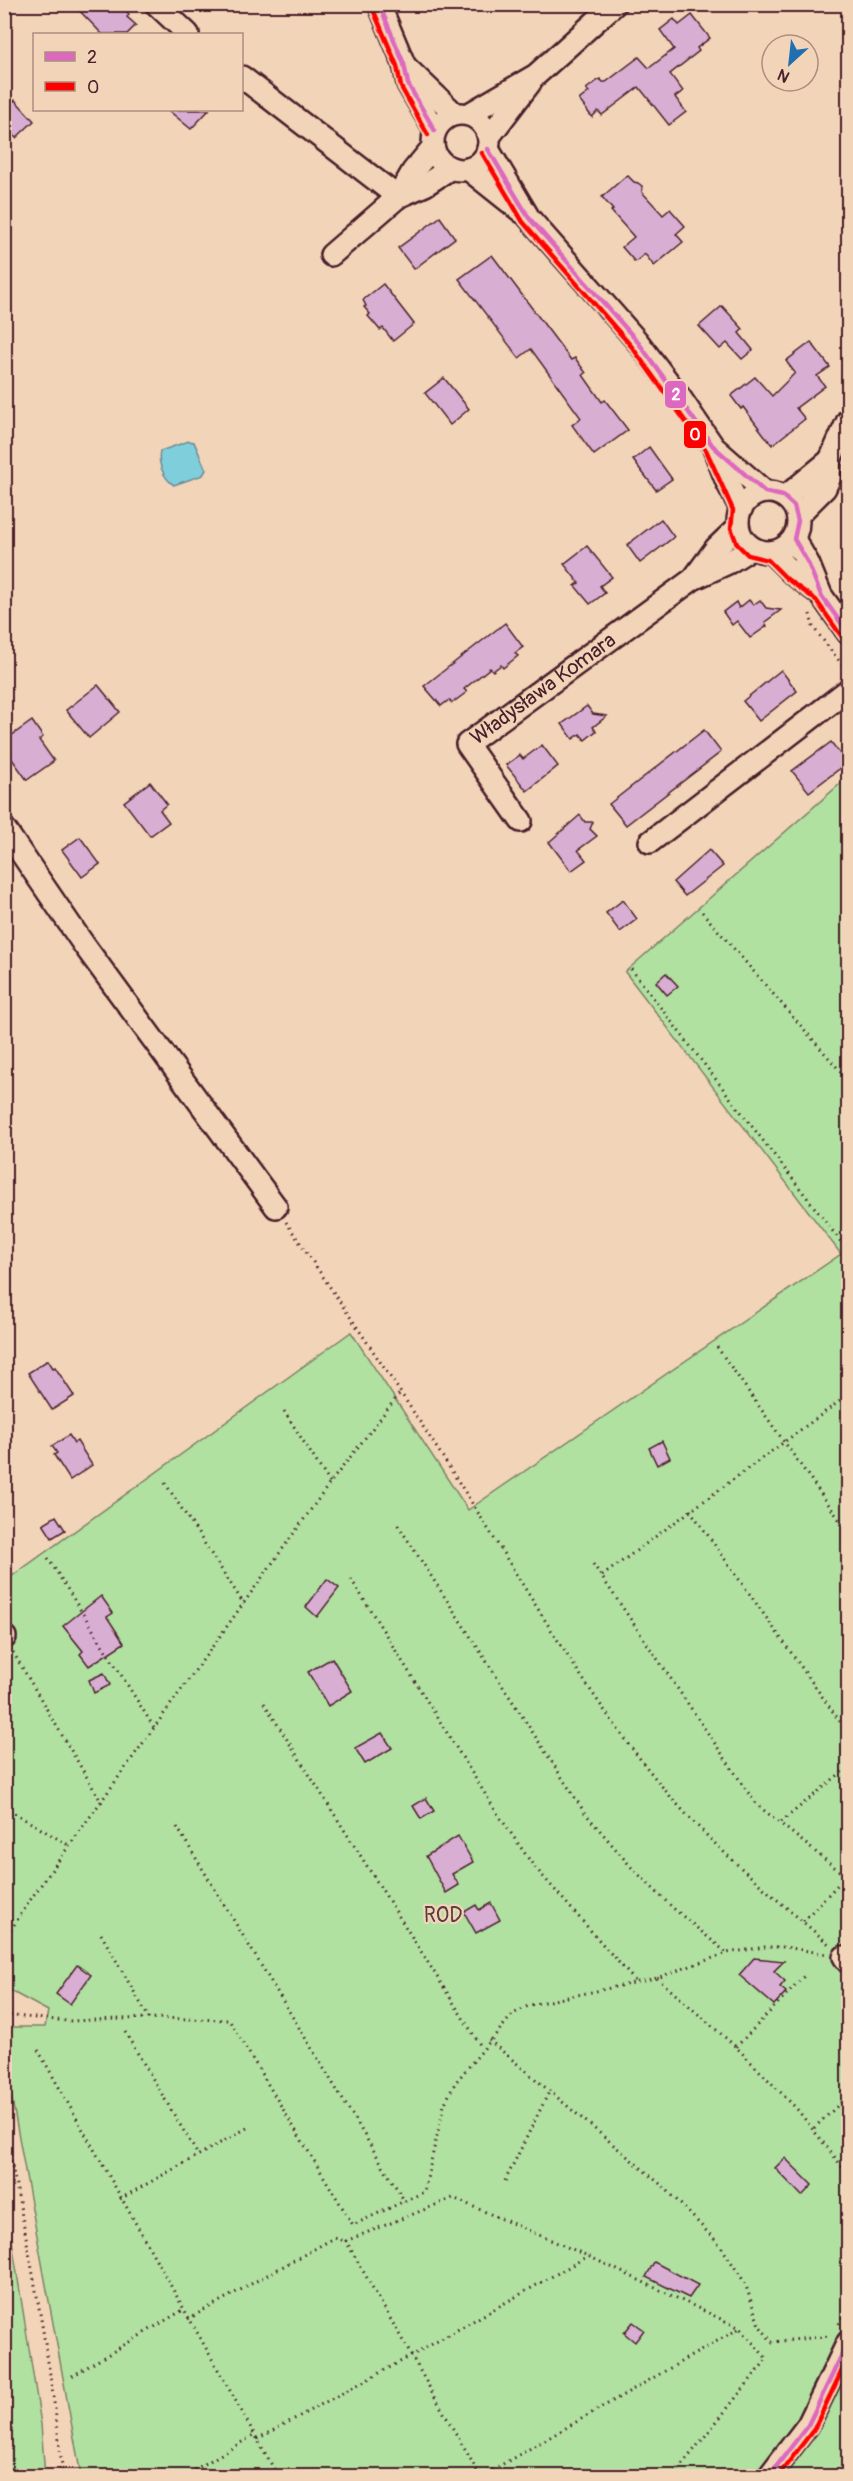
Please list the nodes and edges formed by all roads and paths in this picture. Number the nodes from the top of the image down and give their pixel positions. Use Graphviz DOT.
graph roads {
  1 [pos="156,4"];
  2 [pos="379,4"];
  3 [pos="615,4"];
  4 [pos="187,33"];
  5 [pos="404,64"];
  6 [pos="536,75"];
  7 [pos="243,78"];
  8 [pos="462,114"];
  9 [pos="434,139"];
  10 [pos="489,143"];
  11 [pos="459,169"];
  12 [pos="398,196"];
  13 [pos="529,218"];
  14 [pos="331,255"];
  15 [pos="849,420"];
  16 [pos="714,446"];
  17 [pos="830,460"];
  18 [pos="765,492"];
  19 [pos="786,497"];
  20 [pos="798,515"];
  21 [pos="739,518"];
  22 [pos="794,539"];
  23 [pos="762,551"];
  24 [pos="693,579"];
  25 [pos="815,602"];
  26 [pos="849,633"];
  27 [pos="849,673"];
  28 [pos="849,690"];
  29 [pos="521,821"];
  30 [pos="4,828"];
  31 [pos="650,842"];
  32 [pos="702,912"];
  33 [pos="631,969"];
  34 [pos="849,1080"];
  35 [pos="276,1207"];
  36 [pos="849,1251"];
  37 [pos="717,1347"];
  38 [pos="400,1393"];
  39 [pos="849,1395"];
  40 [pos="284,1411"];
  41 [pos="785,1442"];
  42 [pos="330,1483"];
  43 [pos="165,1484"];
  44 [pos="690,1510"];
  45 [pos="398,1525"];
  46 [pos="849,1532"];
  47 [pos="48,1558"];
  48 [pos="593,1564"];
  49 [pos="602,1576"];
  50 [pos="351,1579"];
  51 [pos="244,1604"];
  52 [pos="5,1637"];
  53 [pos="264,1702"];
  54 [pos="155,1729"];
  55 [pos="849,1733"];
  56 [pos="849,1767"];
  57 [pos="102,1803"];
  58 [pos="4,1807"];
  59 [pos="781,1822"];
  60 [pos="177,1827"];
  61 [pos="70,1846"];
  62 [pos="848,1876"];
  63 [pos="803,1921"];
  64 [pos="101,1934"];
  65 [pos="4,1940"];
  66 [pos="727,1953"];
  67 [pos="846,1959"];
  68 [pos="805,1975"];
  69 [pos="657,1978"];
  70 [pos="636,1982"];
  71 [pos="4,2015"];
  72 [pos="149,2018"];
  73 [pos="125,2032"];
  74 [pos="489,2040"];
  75 [pos="736,2047"];
  76 [pos="482,2048"];
  77 [pos="38,2050"];
  78 [pos="550,2090"];
  79 [pos="849,2096"];
  80 [pos="4,2125"];
  81 [pos="248,2128"];
  82 [pos="814,2128"];
  83 [pos="198,2155"];
  84 [pos="849,2174"];
  85 [pos="505,2181"];
  86 [pos="120,2199"];
  87 [pos="405,2202"];
  88 [pos="346,2241"];
  89 [pos="588,2256"];
  90 [pos="183,2310"];
  91 [pos="188,2319"];
  92 [pos="740,2328"];
  93 [pos="841,2339"];
  94 [pos="411,2356"];
  95 [pos="72,2376"];
  96 [pos="254,2435"];
  97 [pos="256,2439"];
  98 [pos="63,2476"];
  99 [pos="183,2476"];
  100 [pos="278,2476"];
  101 [pos="481,2476"];
  102 [pos="673,2476"];
  103 [pos="769,2476"];
  1 -- 4 [label="street"];
  2 -- 5 [label="street"];
  3 -- 6 [label="street"];
  5 -- 8 [label="street"];
  5 -- 9 [label="street"];
  6 -- 8 [label="street"];
  6 -- 10 [label="street"];
  7 -- 12 [label="street"];
  8 -- 9 [label="street"];
  8 -- 10 [label="street"];
  9 -- 11 [label="street"];
  9 -- 12 [label="street"];
  10 -- 11 [label="street"];
  10 -- 13 [label="street"];
  11 -- 12 [label="street"];
  11 -- 13 [label="street"];
  12 -- 14 [label="street"];
  13 -- 16 [label="street"];
  15 -- 17 [label="street"];
  16 -- 18 [label="street"];
  16 -- 21 [label="street"];
  17 -- 19 [label="street"];
  17 -- 20 [label="street"];
  18 -- 19 [label="street"];
  18 -- 21 [label="street"];
  19 -- 20 [label="street"];
  20 -- 22 [label="street"];
  21 -- 23 [label="street"];
  21 -- 24 [label="street"];
  22 -- 23 [label="street"];
  22 -- 25 [label="street"];
  23 -- 24 [label="street"];
  23 -- 25 [label="street"];
  24 -- 29 [label="street, Władysława Komara"];
  25 -- 26 [label="street"];
  25 -- 27 [label="path"];
  28 -- 31 [label="street"];
  30 -- 35 [label="street"];
  32 -- 34 [label="path"];
  33 -- 36 [label="path"];
  35 -- 38 [label="path"];
  37 -- 41 [label="path"];
  38 -- 42 [label="path"];
  38 -- 63 [label="path"];
  39 -- 41 [label="path"];
  40 -- 42 [label="path"];
  41 -- 44 [label="path"];
  41 -- 46 [label="path"];
  42 -- 51 [label="path"];
  43 -- 51 [label="path"];
  44 -- 49 [label="path"];
  44 -- 55 [label="path"];
  45 -- 66 [label="path"];
  47 -- 54 [label="path"];
  48 -- 49 [label="path"];
  49 -- 59 [label="path"];
  50 -- 70 [label="path"];
  51 -- 54 [label="path"];
  52 -- 57 [label="path"];
  53 -- 76 [label="path"];
  54 -- 57 [label="path"];
  56 -- 59 [label="path"];
  57 -- 61 [label="path"];
  58 -- 61 [label="path"];
  59 -- 62 [label="path"];
  60 -- 87 [label="path"];
  61 -- 65 [label="path"];
  62 -- 63 [label="path"];
  63 -- 67 [label="path"];
  64 -- 72 [label="path"];
  66 -- 67 [label="path"];
  66 -- 69 [label="path"];
  68 -- 75 [label="path"];
  69 -- 70 [label="path"];
  69 -- 75 [label="path"];
  70 -- 74 [label="path"];
  71 -- 72 [label="path"];
  72 -- 87 [label="path"];
  73 -- 83 [label="path"];
  74 -- 76 [label="path"];
  74 -- 78 [label="path"];
  75 -- 82 [label="path"];
  76 -- 87 [label="path"];
  77 -- 86 [label="path"];
  78 -- 85 [label="path"];
  78 -- 93 [label="path"];
  79 -- 82 [label="path"];
  80 -- 98 [label="path"];
  81 -- 83 [label="path"];
  82 -- 84 [label="path"];
  83 -- 86 [label="path"];
  86 -- 90 [label="path"];
  88 -- 89 [label="path"];
  88 -- 91 [label="path"];
  88 -- 94 [label="path"];
  89 -- 92 [label="path"];
  89 -- 94 [label="path"];
  90 -- 91 [label="path"];
  90 -- 95 [label="path"];
  91 -- 96 [label="path"];
  92 -- 101 [label="path"];
  92 -- 102 [label="path"];
  93 -- 103 [label="street"];
  94 -- 97 [label="path"];
  94 -- 101 [label="path"];
  96 -- 97 [label="path"];
  96 -- 99 [label="path"];
  97 -- 100 [label="path"];
}
